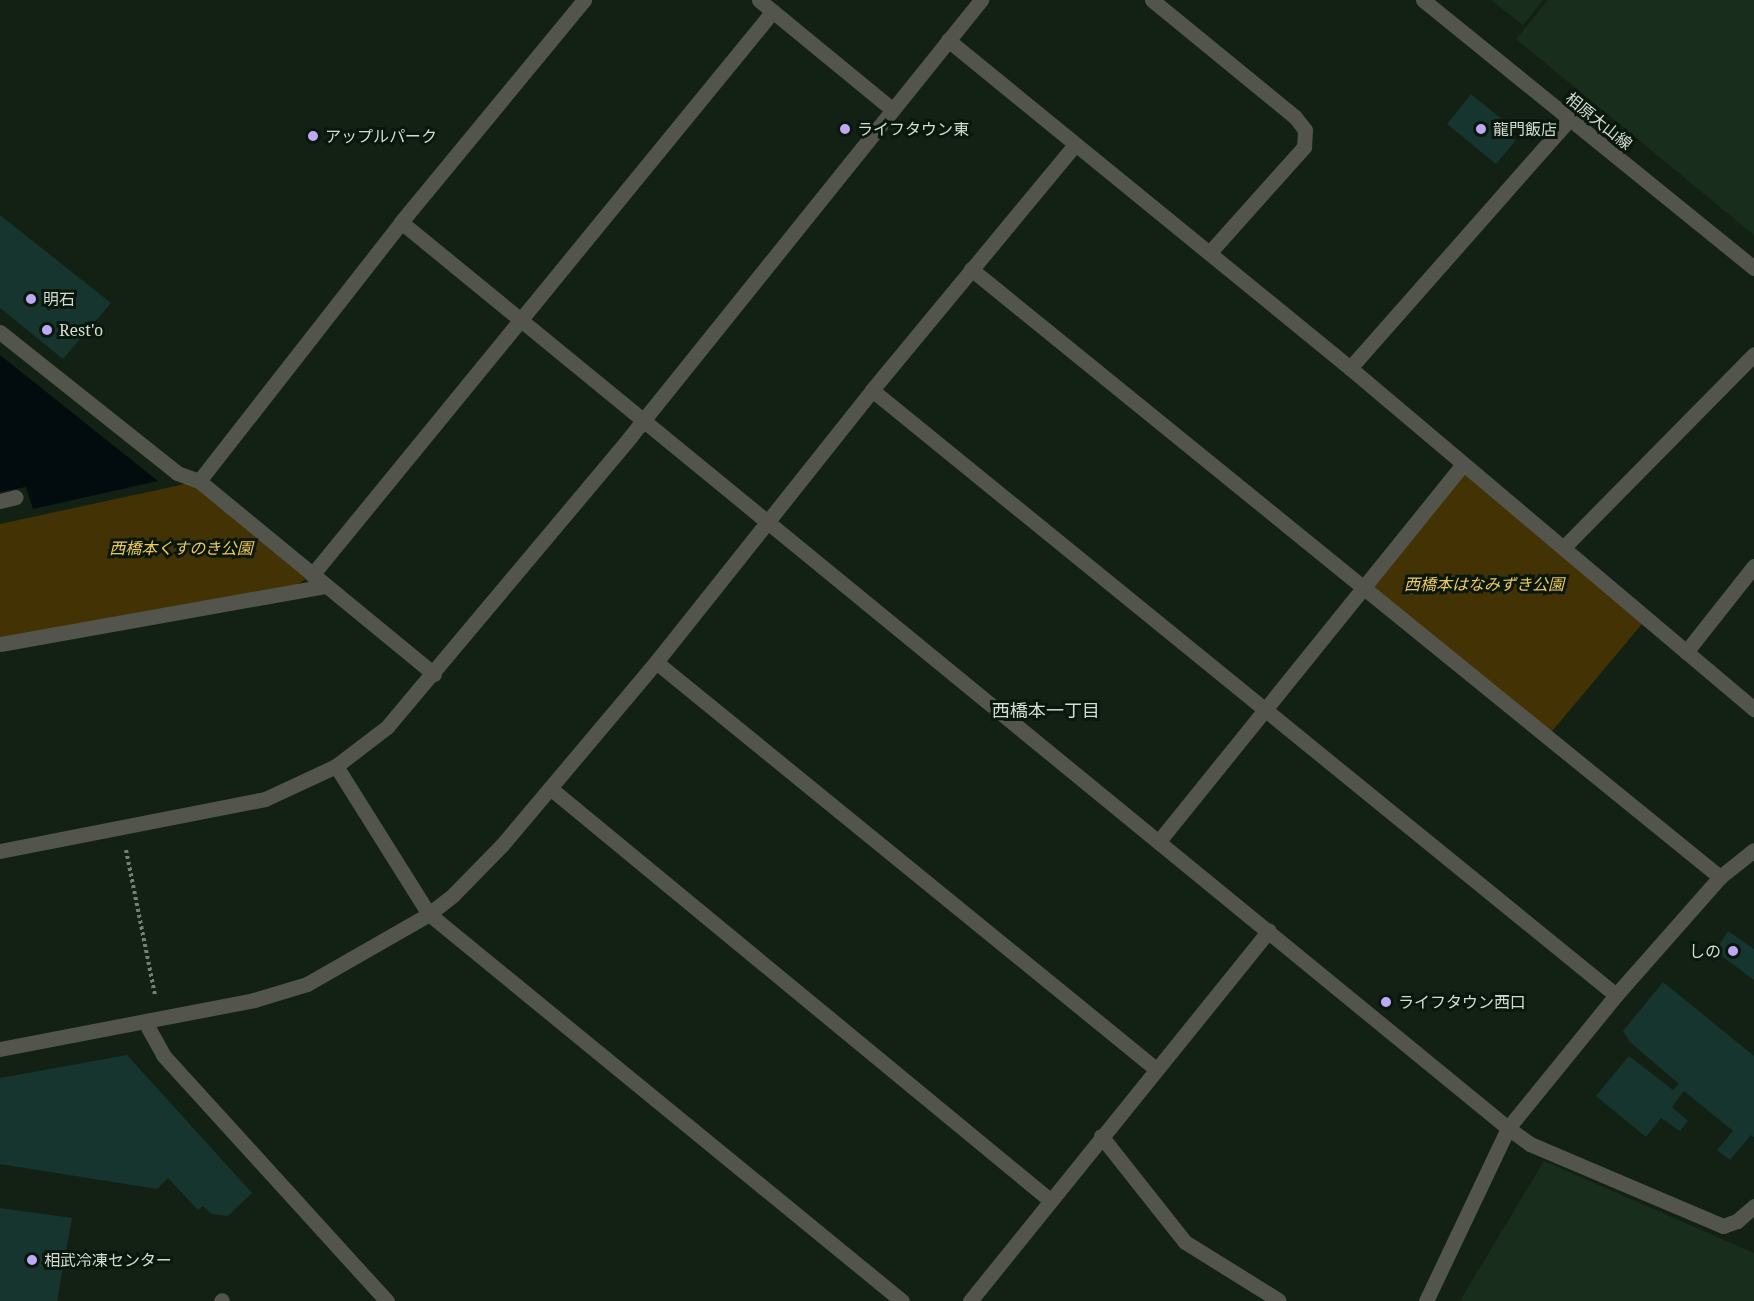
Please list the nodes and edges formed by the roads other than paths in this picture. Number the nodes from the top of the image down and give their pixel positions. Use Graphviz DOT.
graph roads {
  1 [pos="584,0"];
  2 [pos="759,0"];
  3 [pos="981,0"];
  4 [pos="1152,0"];
  5 [pos="1423,0"];
  6 [pos="773,11"];
  7 [pos="948,40"];
  8 [pos="894,110"];
  9 [pos="1569,120"];
  10 [pos="1075,145"];
  11 [pos="401,222"];
  12 [pos="1210,252"];
  13 [pos="1754,268"];
  14 [pos="971,269"];
  15 [pos="519,320"];
  16 [pos="0,332"];
  17 [pos="1754,354"];
  18 [pos="1350,368"];
  19 [pos="872,390"];
  20 [pos="642,421"];
  21 [pos="1463,464"];
  22 [pos="199,480"];
  23 [pos="16,497"];
  24 [pos="0,501"];
  25 [pos="766,523"];
  26 [pos="1563,548"];
  27 [pos="1754,566"];
  28 [pos="312,575"];
  29 [pos="325,586"];
  30 [pos="1364,588"];
  31 [pos="0,644"];
  32 [pos="1686,652"];
  33 [pos="656,662"];
  34 [pos="434,674"];
  35 [pos="1754,709"];
  36 [pos="1263,711"];
  37 [pos="336,766"];
  38 [pos="550,788"];
  39 [pos="1159,841"];
  40 [pos="1754,850"];
  41 [pos="0,851"];
  42 [pos="1720,877"];
  43 [pos="429,914"];
  44 [pos="1269,931"];
  45 [pos="1616,995"];
  46 [pos="152,1021"];
  47 [pos="0,1049"];
  48 [pos="1156,1069"];
  49 [pos="1508,1128"];
  50 [pos="1101,1136"];
  51 [pos="1050,1201"];
  52 [pos="1754,1206"];
  53 [pos="1278,1300"];
  54 [pos="387,1301"];
  55 [pos="902,1301"];
  56 [pos="970,1301"];
  57 [pos="1426,1301"];
  1 -- 11 [label="street"];
  2 -- 6 [label="street"];
  3 -- 7 [label="street"];
  4 -- 12 [label="street"];
  5 -- 9 [label="street, 相原大山線"];
  6 -- 8 [label="street"];
  6 -- 15 [label="street"];
  7 -- 8 [label="street"];
  7 -- 10 [label="street"];
  8 -- 20 [label="street"];
  9 -- 13 [label="street, 相原大山線"];
  9 -- 18 [label="street"];
  10 -- 12 [label="street"];
  10 -- 14 [label="street"];
  11 -- 15 [label="street"];
  11 -- 22 [label="street"];
  12 -- 18 [label="street"];
  14 -- 19 [label="street"];
  14 -- 30 [label="street"];
  15 -- 20 [label="street"];
  15 -- 28 [label="street"];
  16 -- 22 [label="street"];
  17 -- 26 [label="street"];
  18 -- 21 [label="street"];
  19 -- 25 [label="street"];
  19 -- 36 [label="street"];
  20 -- 25 [label="street"];
  20 -- 34 [label="street"];
  21 -- 26 [label="street"];
  21 -- 30 [label="street"];
  22 -- 28 [label="street"];
  23 -- 24 [label="street"];
  25 -- 33 [label="street"];
  25 -- 39 [label="street"];
  26 -- 32 [label="street"];
  27 -- 32 [label="street"];
  28 -- 29 [label="street"];
  29 -- 31 [label="street"];
  29 -- 34 [label="street"];
  30 -- 36 [label="street"];
  30 -- 42 [label="street"];
  32 -- 35 [label="street"];
  33 -- 38 [label="street"];
  33 -- 48 [label="street"];
  34 -- 37 [label="street"];
  36 -- 39 [label="street"];
  36 -- 45 [label="street"];
  37 -- 41 [label="street"];
  37 -- 43 [label="street"];
  38 -- 43 [label="street"];
  38 -- 51 [label="street"];
  39 -- 44 [label="street"];
  40 -- 42 [label="street"];
  42 -- 45 [label="street"];
  43 -- 46 [label="street"];
  43 -- 55 [label="street"];
  44 -- 48 [label="street"];
  44 -- 49 [label="street"];
  45 -- 49 [label="street"];
  46 -- 47 [label="street"];
  46 -- 54 [label="street"];
  48 -- 50 [label="street"];
  49 -- 52 [label="street"];
  49 -- 57 [label="street"];
  50 -- 51 [label="street"];
  50 -- 53 [label="street"];
  51 -- 56 [label="street"];
}
